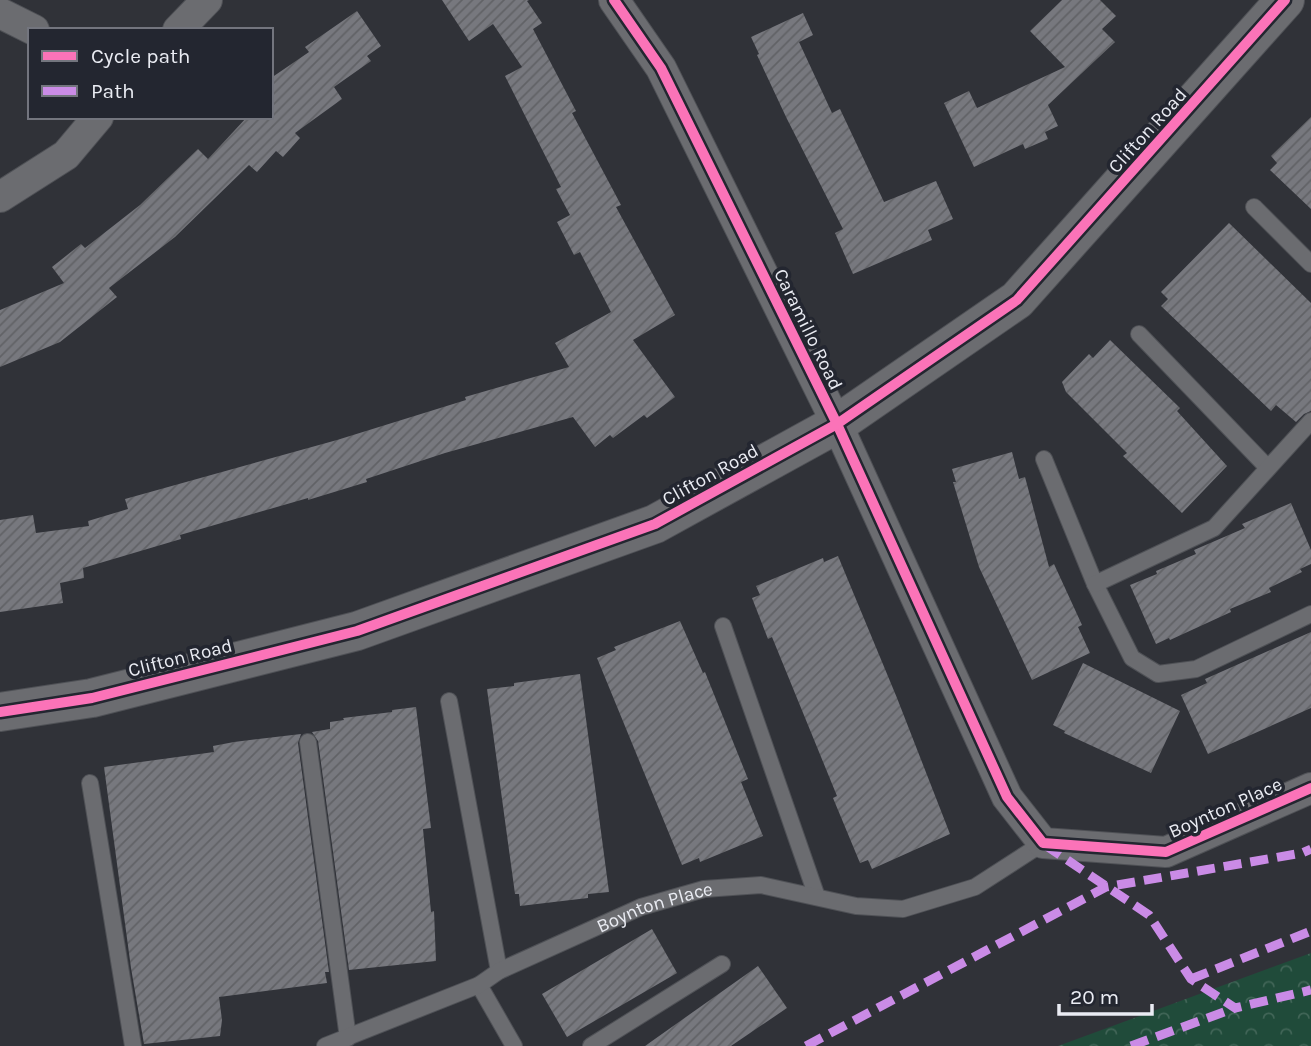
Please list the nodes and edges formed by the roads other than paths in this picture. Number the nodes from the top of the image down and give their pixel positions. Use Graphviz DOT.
graph roads {
  1 [pos="207,0"];
  2 [pos="614,0"];
  3 [pos="1285,0"];
  4 [pos="0,13"];
  5 [pos="30,28"];
  6 [pos="180,28"];
  7 [pos="95,119"];
  8 [pos="0,197"];
  9 [pos="1254,207"];
  10 [pos="1311,264"];
  11 [pos="1139,334"];
  12 [pos="1311,421"];
  13 [pos="837,424"];
  14 [pos="1044,459"];
  15 [pos="1268,468"];
  16 [pos="1095,584"];
  17 [pos="1311,614"];
  18 [pos="723,626"];
  19 [pos="449,701"];
  20 [pos="0,712"];
  21 [pos="308,742"];
  22 [pos="90,783"];
  23 [pos="1311,788"];
  24 [pos="1042,843"];
  25 [pos="817,897"];
  26 [pos="722,964"];
  27 [pos="499,971"];
  28 [pos="479,985"];
  29 [pos="348,1038"];
  30 [pos="133,1046"];
  31 [pos="326,1046"];
  32 [pos="513,1046"];
  33 [pos="591,1046"];
  1 -- 6 [label="street"];
  2 -- 13 [label="street, Caramillo Road"];
  3 -- 13 [label="main road, Clifton Road"];
  4 -- 5 [label="street"];
  7 -- 8 [label="street"];
  9 -- 10 [label="lane"];
  11 -- 15 [label="lane"];
  12 -- 15 [label="lane"];
  13 -- 20 [label="main road, Clifton Road"];
  13 -- 24 [label="street, Caramillo Road"];
  14 -- 16 [label="lane"];
  15 -- 16 [label="lane"];
  16 -- 17 [label="lane"];
  18 -- 25 [label="lane"];
  19 -- 27 [label="lane"];
  21 -- 29 [label="lane"];
  22 -- 30 [label="lane"];
  23 -- 24 [label="street, Boynton Place"];
  24 -- 25 [label="lane, Boynton Place"];
  25 -- 27 [label="lane, Boynton Place"];
  26 -- 33 [label="lane"];
  27 -- 28 [label="lane, Boynton Place"];
  28 -- 29 [label="lane, Boynton Place"];
  28 -- 32 [label="lane"];
  29 -- 31 [label="lane, Boynton Place"];
}
